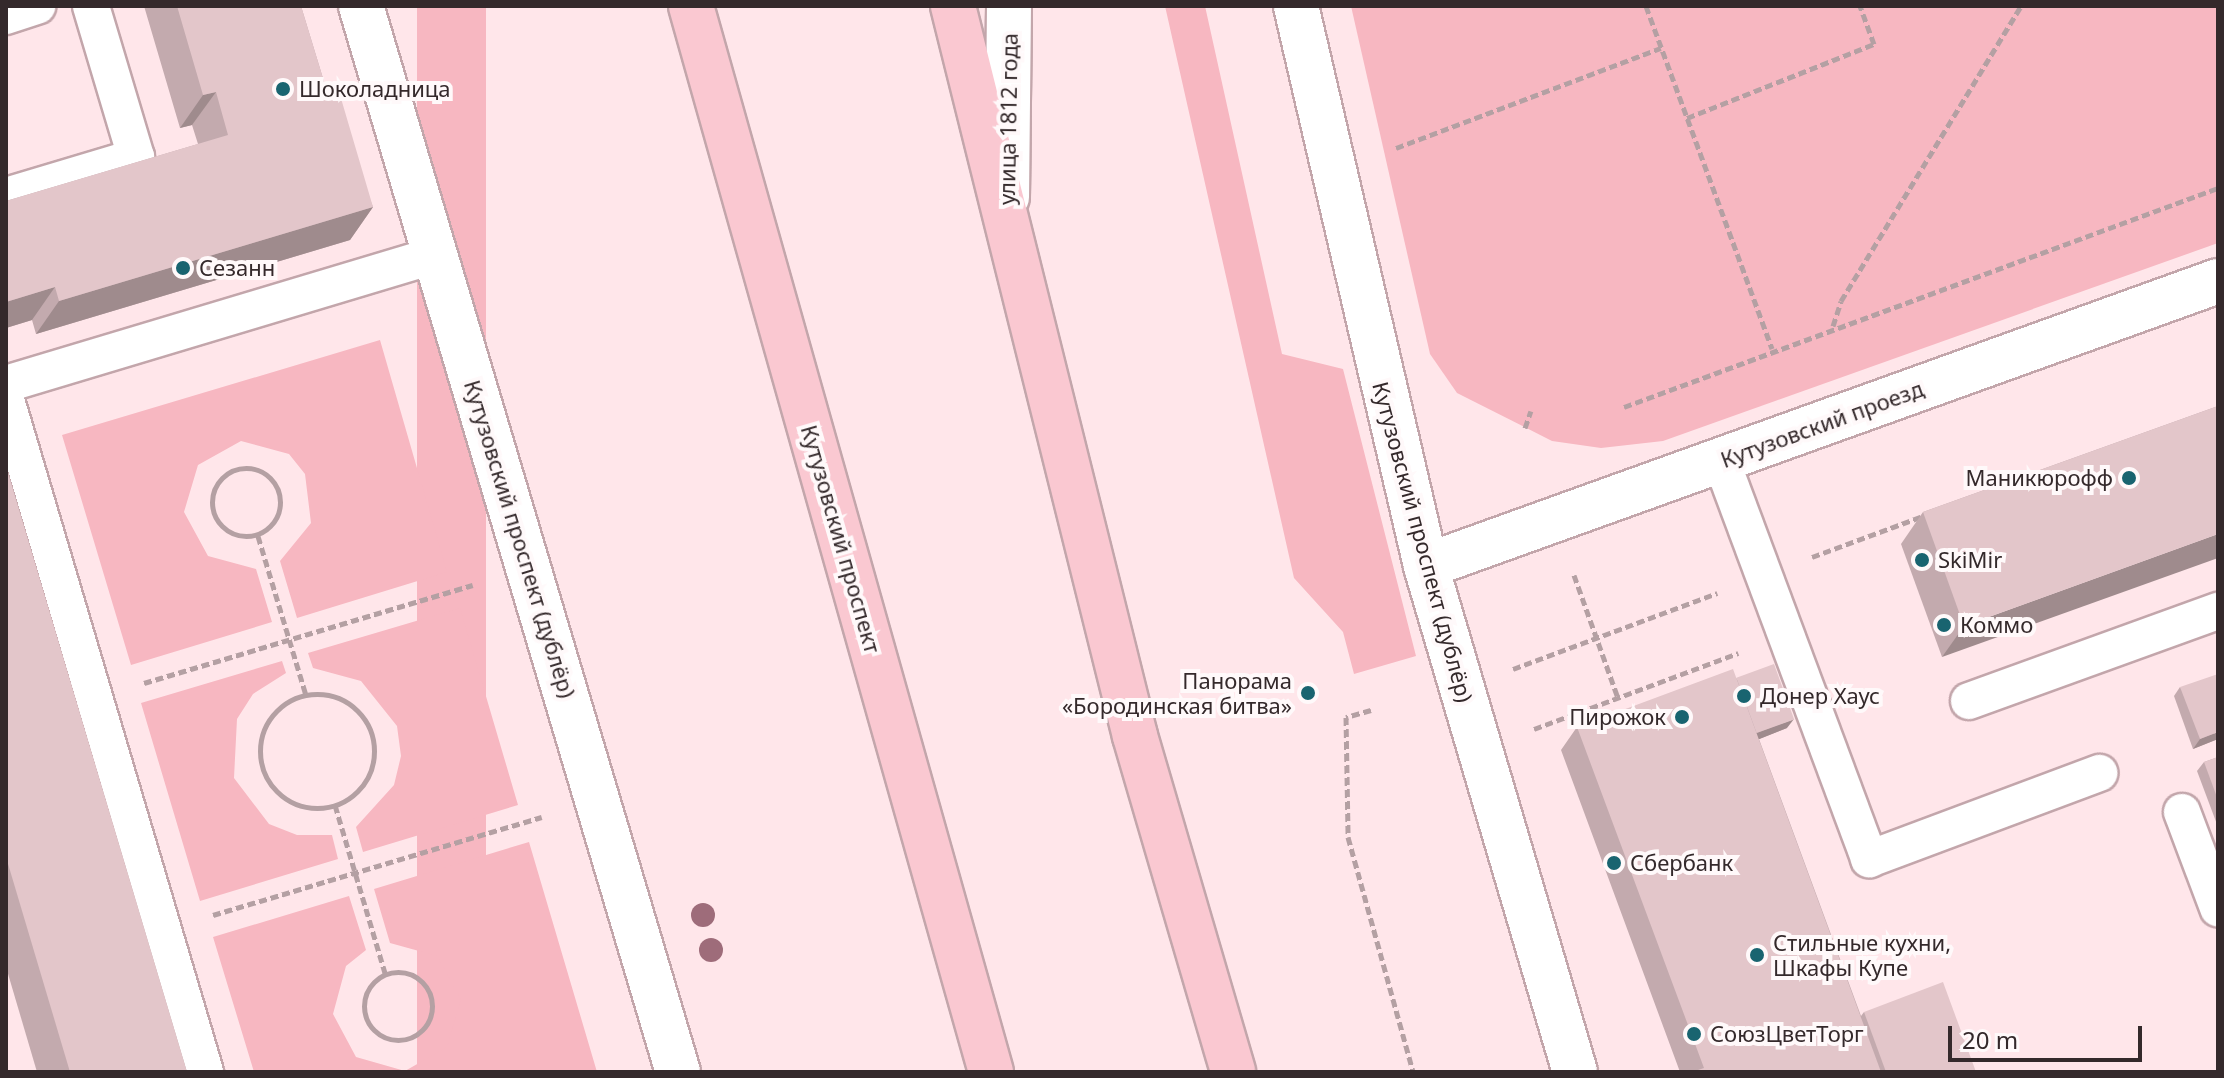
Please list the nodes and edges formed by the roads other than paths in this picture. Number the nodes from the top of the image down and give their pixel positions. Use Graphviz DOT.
graph roads {
  1 [pos="37,6"];
  2 [pos="91,6"];
  3 [pos="361,6"];
  4 [pos="691,6"];
  5 [pos="953,6"];
  6 [pos="1009,6"];
  7 [pos="1296,6"];
  8 [pos="6,16"];
  9 [pos="6,196"];
  10 [pos="1007,232"];
  11 [pos="435,255"];
  12 [pos="2218,281"];
  13 [pos="6,384"];
  14 [pos="6,400"];
  15 [pos="1721,460"];
  16 [pos="1426,566"];
  17 [pos="2218,611"];
  18 [pos="1969,701"];
  19 [pos="2099,773"];
  20 [pos="2182,812"];
  21 [pos="2218,908"];
  22 [pos="205,1072"];
  23 [pos="678,1072"];
  24 [pos="991,1072"];
  25 [pos="1233,1072"];
  26 [pos="1575,1072"];
  1 -- 8 [label="lane"];
  2 -- 9 [label="lane"];
  3 -- 11 [label="street, Кутузовский проспект (дублёр)"];
  4 -- 24 [label="main road, Кутузовский проспект"];
  5 -- 10 [label="main road"];
  6 -- 10 [label="street, улица 1812 года"];
  7 -- 16 [label="street, Кутузовский проспект (дублёр)"];
  10 -- 25 [label="main road"];
  11 -- 13 [label="lane"];
  11 -- 23 [label="street, Кутузовский проспект (дублёр)"];
  12 -- 15 [label="street, Кутузовский проезд"];
  14 -- 22 [label="lane"];
  15 -- 16 [label="street, Кутузовский проезд"];
  15 -- 19 [label="lane"];
  16 -- 26 [label="street, Кутузовский проспект (дублёр)"];
  17 -- 18 [label="lane"];
  20 -- 21 [label="lane"];
}
